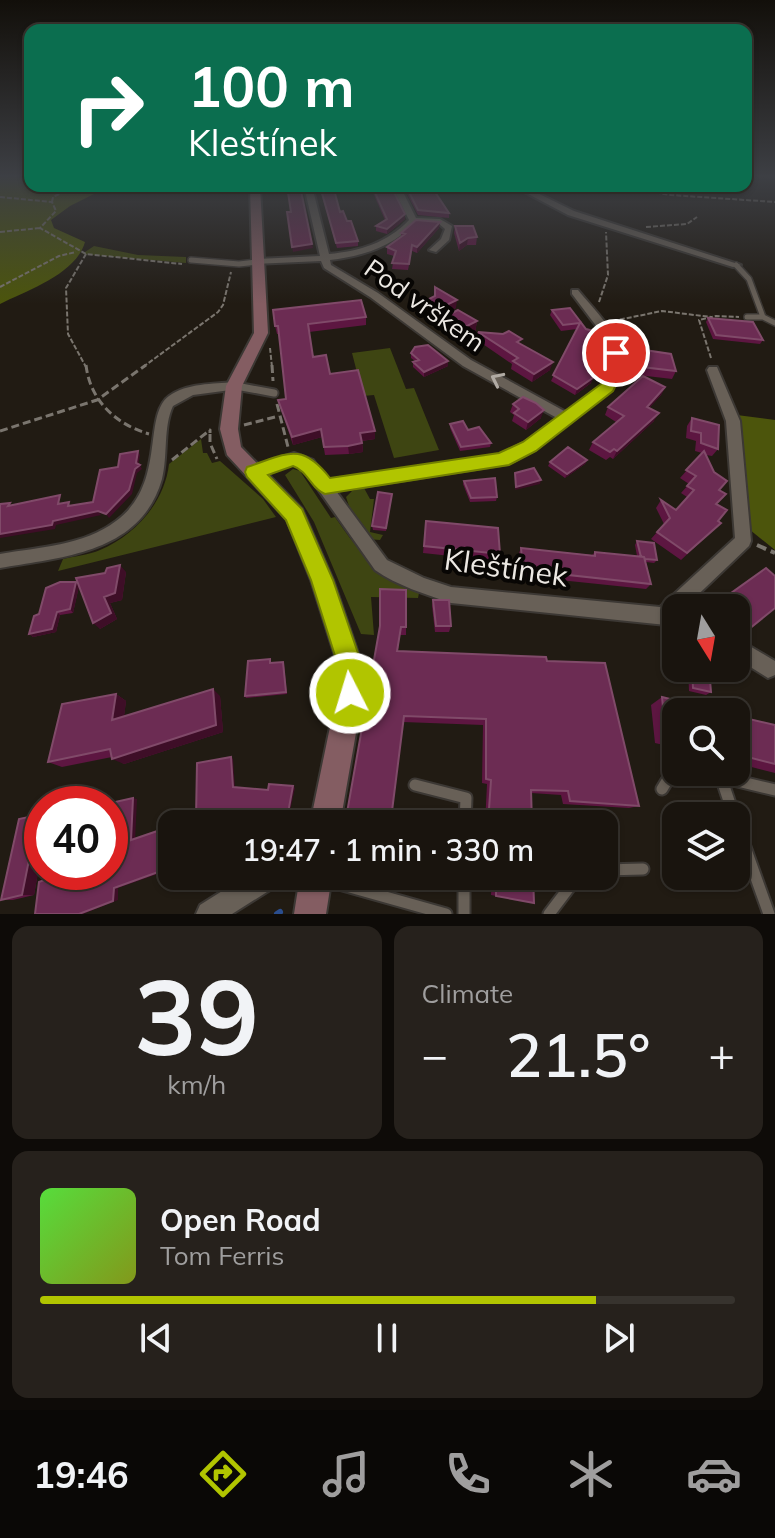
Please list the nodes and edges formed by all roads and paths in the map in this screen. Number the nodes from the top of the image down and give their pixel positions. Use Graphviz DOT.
graph roads {
  1 [pos="49,219"];
  2 [pos="256,219"];
  3 [pos="315,219"];
  4 [pos="588,219"];
  5 [pos="695,219"];
  6 [pos="413,220"];
  7 [pos="605,225"];
  8 [pos="40,228"];
  9 [pos="618,229"];
  10 [pos="0,232"];
  11 [pos="433,250"];
  12 [pos="79,251"];
  13 [pos="86,254"];
  14 [pos="324,257"];
  15 [pos="192,262"];
  16 [pos="257,262"];
  17 [pos="239,264"];
  18 [pos="736,265"];
  19 [pos="0,287"];
  20 [pos="575,292"];
  21 [pos="600,306"];
  22 [pos="606,312"];
  23 [pos="711,317"];
  24 [pos="747,317"];
  25 [pos="763,317"];
  26 [pos="613,321"];
  27 [pos="605,323"];
  28 [pos="775,323"];
  29 [pos="268,336"];
  30 [pos="713,370"];
  31 [pos="234,386"];
  32 [pos="274,393"];
  33 [pos="97,400"];
  34 [pos="279,416"];
  35 [pos="565,417"];
  36 [pos="249,424"];
  37 [pos="0,431"];
  38 [pos="161,437"];
  39 [pos="289,450"];
  40 [pos="254,472"];
  41 [pos="325,487"];
  42 [pos="743,541"];
  43 [pos="775,553"];
  44 [pos="0,561"];
  45 [pos="692,594"];
  46 [pos="662,615"];
  47 [pos="750,656"];
  48 [pos="771,670"];
  49 [pos="750,784"];
  50 [pos="415,785"];
  51 [pos="664,786"];
  52 [pos="662,789"];
  53 [pos="775,790"];
  54 [pos="328,810"];
  55 [pos="466,810"];
  56 [pos="750,861"];
  57 [pos="643,869"];
  58 [pos="618,870"];
  59 [pos="247,890"];
  60 [pos="313,890"];
  61 [pos="361,890"];
  62 [pos="464,890"];
  63 [pos="567,890"];
  64 [pos="209,914"];
  65 [pos="310,914"];
  66 [pos="446,914"];
  67 [pos="464,914"];
  68 [pos="549,914"];
  69 [pos="769,914"];
  1 -- 8 [label="path"];
  2 -- 16 [label="street"];
  3 -- 14 [label="street"];
  4 -- 7 [label="street"];
  5 -- 9 [label="path"];
  6 -- 11 [label="street"];
  6 -- 14 [label="street"];
  7 -- 9 [label="street"];
  7 -- 21 [label="path"];
  8 -- 10 [label="path"];
  8 -- 12 [label="path"];
  9 -- 18 [label="street"];
  12 -- 13 [label="path"];
  12 -- 19 [label="path"];
  13 -- 15 [label="path"];
  13 -- 33 [label="path"];
  14 -- 16 [label="street, Pod vrškem"];
  35 -- 14 [label="street, Pod vrškem, one-way"];
  15 -- 17 [label="lane"];
  16 -- 17 [label="lane"];
  16 -- 31 [label="street"];
  17 -- 33 [label="path"];
  18 -- 25 [label="lane"];
  20 -- 35 [label="street"];
  22 -- 26 [label="path"];
  23 -- 24 [label="path"];
  23 -- 26 [label="path"];
  23 -- 30 [label="path"];
  24 -- 25 [label="lane"];
  25 -- 28 [label="lane"];
  26 -- 27 [label="path"];
  29 -- 32 [label="path"];
  30 -- 42 [label="street"];
  31 -- 32 [label="lane"];
  31 -- 38 [label="street"];
  31 -- 40 [label="street"];
  32 -- 34 [label="path"];
  33 -- 37 [label="path"];
  33 -- 38 [label="path"];
  34 -- 36 [label="path"];
  34 -- 39 [label="path"];
  35 -- 41 [label="street"];
  38 -- 44 [label="street"];
  40 -- 41 [label="street, Kleštínek"];
  40 -- 54 [label="street"];
  41 -- 46 [label="street, Kleštínek"];
  42 -- 43 [label="path"];
  42 -- 45 [label="street, Kleštínek"];
  47 -- 48 [label="street"];
  49 -- 53 [label="lane"];
  50 -- 55 [label="lane"];
  51 -- 52 [label="lane"];
  56 -- 69 [label="lane"];
  57 -- 58 [label="lane"];
  59 -- 64 [label="street"];
  60 -- 65 [label="street"];
  61 -- 66 [label="lane"];
  62 -- 67 [label="lane"];
  63 -- 68 [label="lane"];
}
